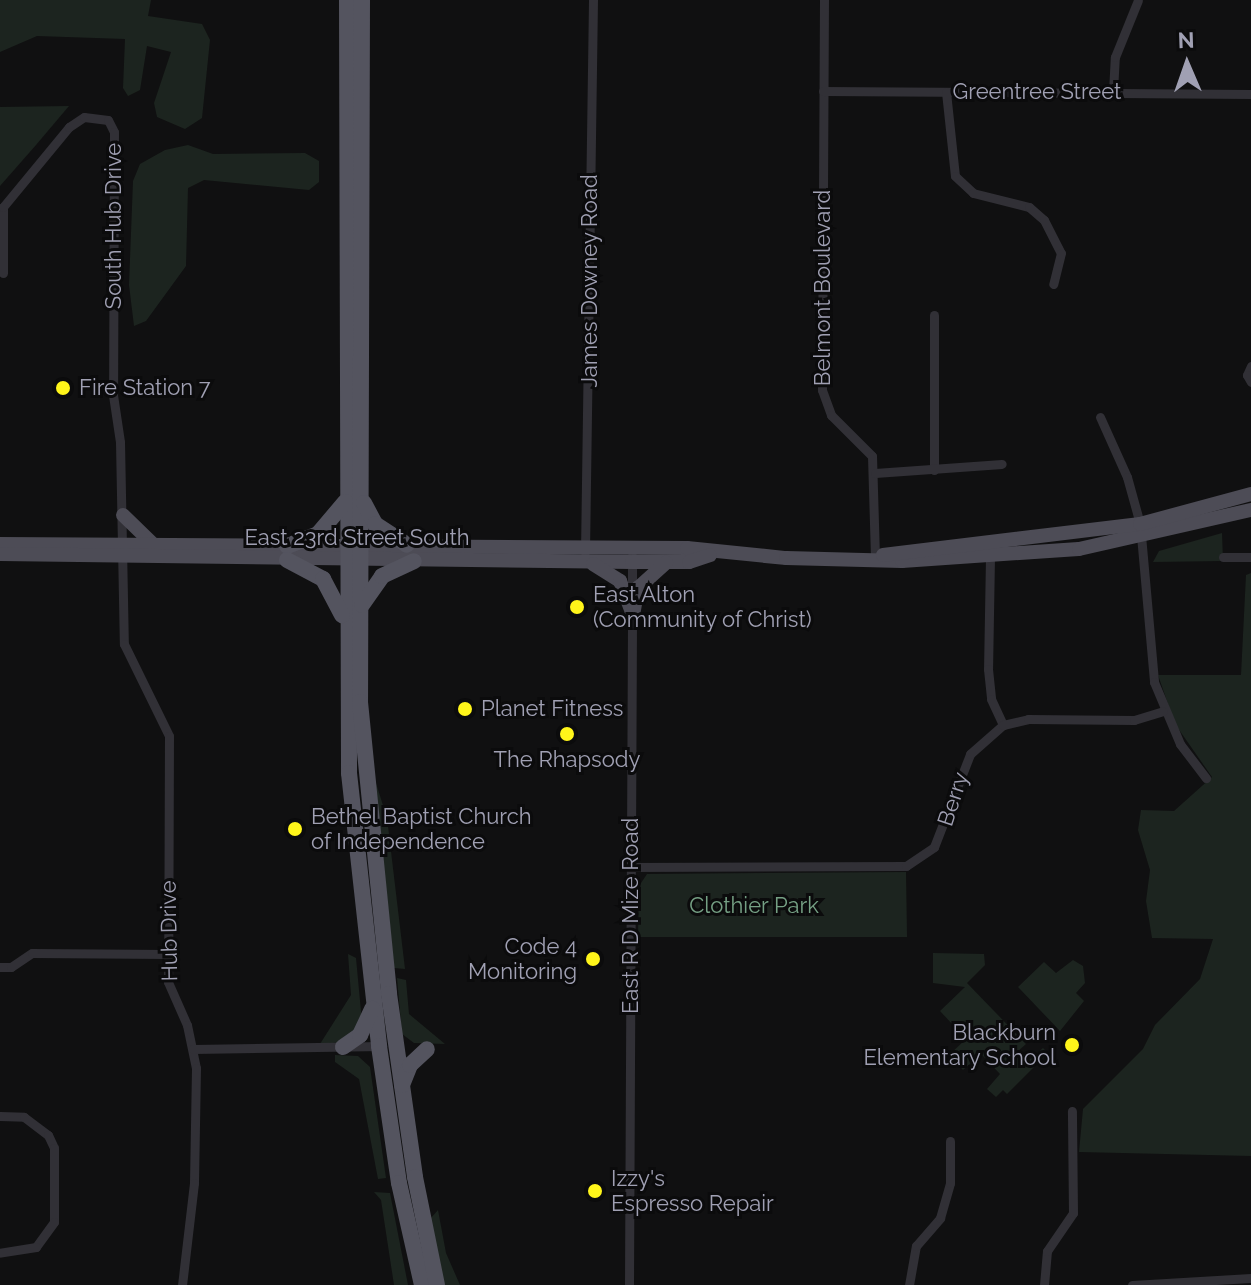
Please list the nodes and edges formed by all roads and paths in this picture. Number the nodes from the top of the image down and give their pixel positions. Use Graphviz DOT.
graph roads {
  1 [pos="347,0"];
  2 [pos="362,0"];
  3 [pos="593,0"];
  4 [pos="824,0"];
  5 [pos="1138,0"];
  6 [pos="823,91"];
  7 [pos="946,92"];
  8 [pos="1113,92"];
  9 [pos="1251,94"];
  10 [pos="3,273"];
  11 [pos="1053,284"];
  12 [pos="934,315"];
  13 [pos="1251,366"];
  14 [pos="1251,382"];
  15 [pos="1100,417"];
  16 [pos="1002,464"];
  17 [pos="934,470"];
  18 [pos="875,473"];
  19 [pos="1251,494"];
  20 [pos="353,499"];
  21 [pos="1251,510"];
  22 [pos="123,515"];
  23 [pos="1142,531"];
  24 [pos="0,544"];
  25 [pos="154,545"];
  26 [pos="124,550"];
  27 [pos="287,553"];
  28 [pos="354,553"];
  29 [pos="411,553"];
  30 [pos="0,554"];
  31 [pos="585,554"];
  32 [pos="714,554"];
  33 [pos="632,555"];
  34 [pos="875,557"];
  35 [pos="990,557"];
  36 [pos="1223,557"];
  37 [pos="1251,557"];
  38 [pos="670,561"];
  39 [pos="361,606"];
  40 [pos="632,618"];
  41 [pos="346,628"];
  42 [pos="1163,711"];
  43 [pos="1003,725"];
  44 [pos="1206,778"];
  45 [pos="632,867"];
  46 [pos="168,954"];
  47 [pos="0,967"];
  48 [pos="373,1007"];
  49 [pos="379,1046"];
  50 [pos="396,1046"];
  51 [pos="343,1047"];
  52 [pos="193,1049"];
  53 [pos="427,1049"];
  54 [pos="402,1086"];
  55 [pos="1072,1111"];
  56 [pos="0,1116"];
  57 [pos="950,1141"];
  58 [pos="407,1221"];
  59 [pos="0,1253"];
  60 [pos="1251,1278"];
  61 [pos="1183,1284"];
  62 [pos="182,1285"];
  63 [pos="413,1285"];
  64 [pos="422,1285"];
  65 [pos="437,1285"];
  66 [pos="629,1285"];
  67 [pos="909,1285"];
  68 [pos="1044,1285"];
  69 [pos="1132,1285"];
  1 -- 20 [label="highway"];
  2 -- 20 [label="highway"];
  3 -- 31 [label="street, James Downey Road"];
  4 -- 6 [label="street, Belmont Boulevard"];
  5 -- 8 [label="street"];
  6 -- 7 [label="street, Greentree Street"];
  6 -- 18 [label="street, Belmont Boulevard"];
  7 -- 8 [label="street, Greentree Street"];
  7 -- 11 [label="street"];
  8 -- 9 [label="street, Greentree Street"];
  10 -- 22 [label="street, South Hub Drive"];
  12 -- 17 [label="street"];
  13 -- 14 [label="street"];
  15 -- 23 [label="street"];
  16 -- 17 [label="street"];
  17 -- 18 [label="street"];
  18 -- 34 [label="street, Belmont Boulevard"];
  19 -- 23 [label="main road"];
  20 -- 27 [label="highway"];
  20 -- 28 [label="highway"];
  20 -- 29 [label="highway"];
  21 -- 23 [label="main road"];
  22 -- 25 [label="main road"];
  22 -- 26 [label="street, South Hub Drive"];
  23 -- 34 [label="main road"];
  23 -- 35 [label="main road"];
  23 -- 42 [label="street"];
  24 -- 26 [label="main road, East 23rd Street South"];
  25 -- 26 [label="main road, East 23rd Street South"];
  25 -- 27 [label="main road, East 23rd Street South"];
  26 -- 27 [label="main road, East 23rd Street South"];
  26 -- 30 [label="main road, East 23rd Street South"];
  26 -- 46 [label="street, Hub Drive"];
  27 -- 28 [label="main road, East 23rd Street South"];
  27 -- 41 [label="highway"];
  28 -- 29 [label="main road, East 23rd Street South"];
  28 -- 39 [label="highway"];
  28 -- 41 [label="highway"];
  29 -- 31 [label="main road, East 23rd Street South"];
  29 -- 39 [label="highway"];
  31 -- 33 [label="main road, East 23rd Street South"];
  31 -- 40 [label="main road"];
  32 -- 33 [label="main road, East 23rd Street South"];
  32 -- 34 [label="main road, East 23rd Street South"];
  32 -- 38 [label="main road, East 23rd Street South"];
  33 -- 38 [label="main road, East 23rd Street South"];
  33 -- 40 [label="street, East R D Mize Road"];
  34 -- 35 [label="main road"];
  35 -- 43 [label="street"];
  36 -- 37 [label="street"];
  38 -- 40 [label="main road"];
  39 -- 50 [label="highway"];
  40 -- 45 [label="street, East R D Mize Road"];
  41 -- 48 [label="highway"];
  42 -- 43 [label="street"];
  42 -- 44 [label="street"];
  43 -- 45 [label="street, Berry"];
  45 -- 66 [label="street, East R D Mize Road"];
  46 -- 47 [label="street"];
  46 -- 52 [label="street, Hub Drive"];
  48 -- 49 [label="highway"];
  48 -- 51 [label="highway"];
  49 -- 50 [label="street"];
  49 -- 51 [label="street"];
  49 -- 58 [label="highway"];
  50 -- 54 [label="highway"];
  51 -- 52 [label="street"];
  52 -- 62 [label="street"];
  53 -- 54 [label="highway"];
  54 -- 65 [label="highway"];
  55 -- 68 [label="street"];
  56 -- 59 [label="street"];
  57 -- 67 [label="street"];
  58 -- 63 [label="highway"];
  58 -- 64 [label="highway"];
  60 -- 61 [label="street"];
  61 -- 69 [label="street"];
}
